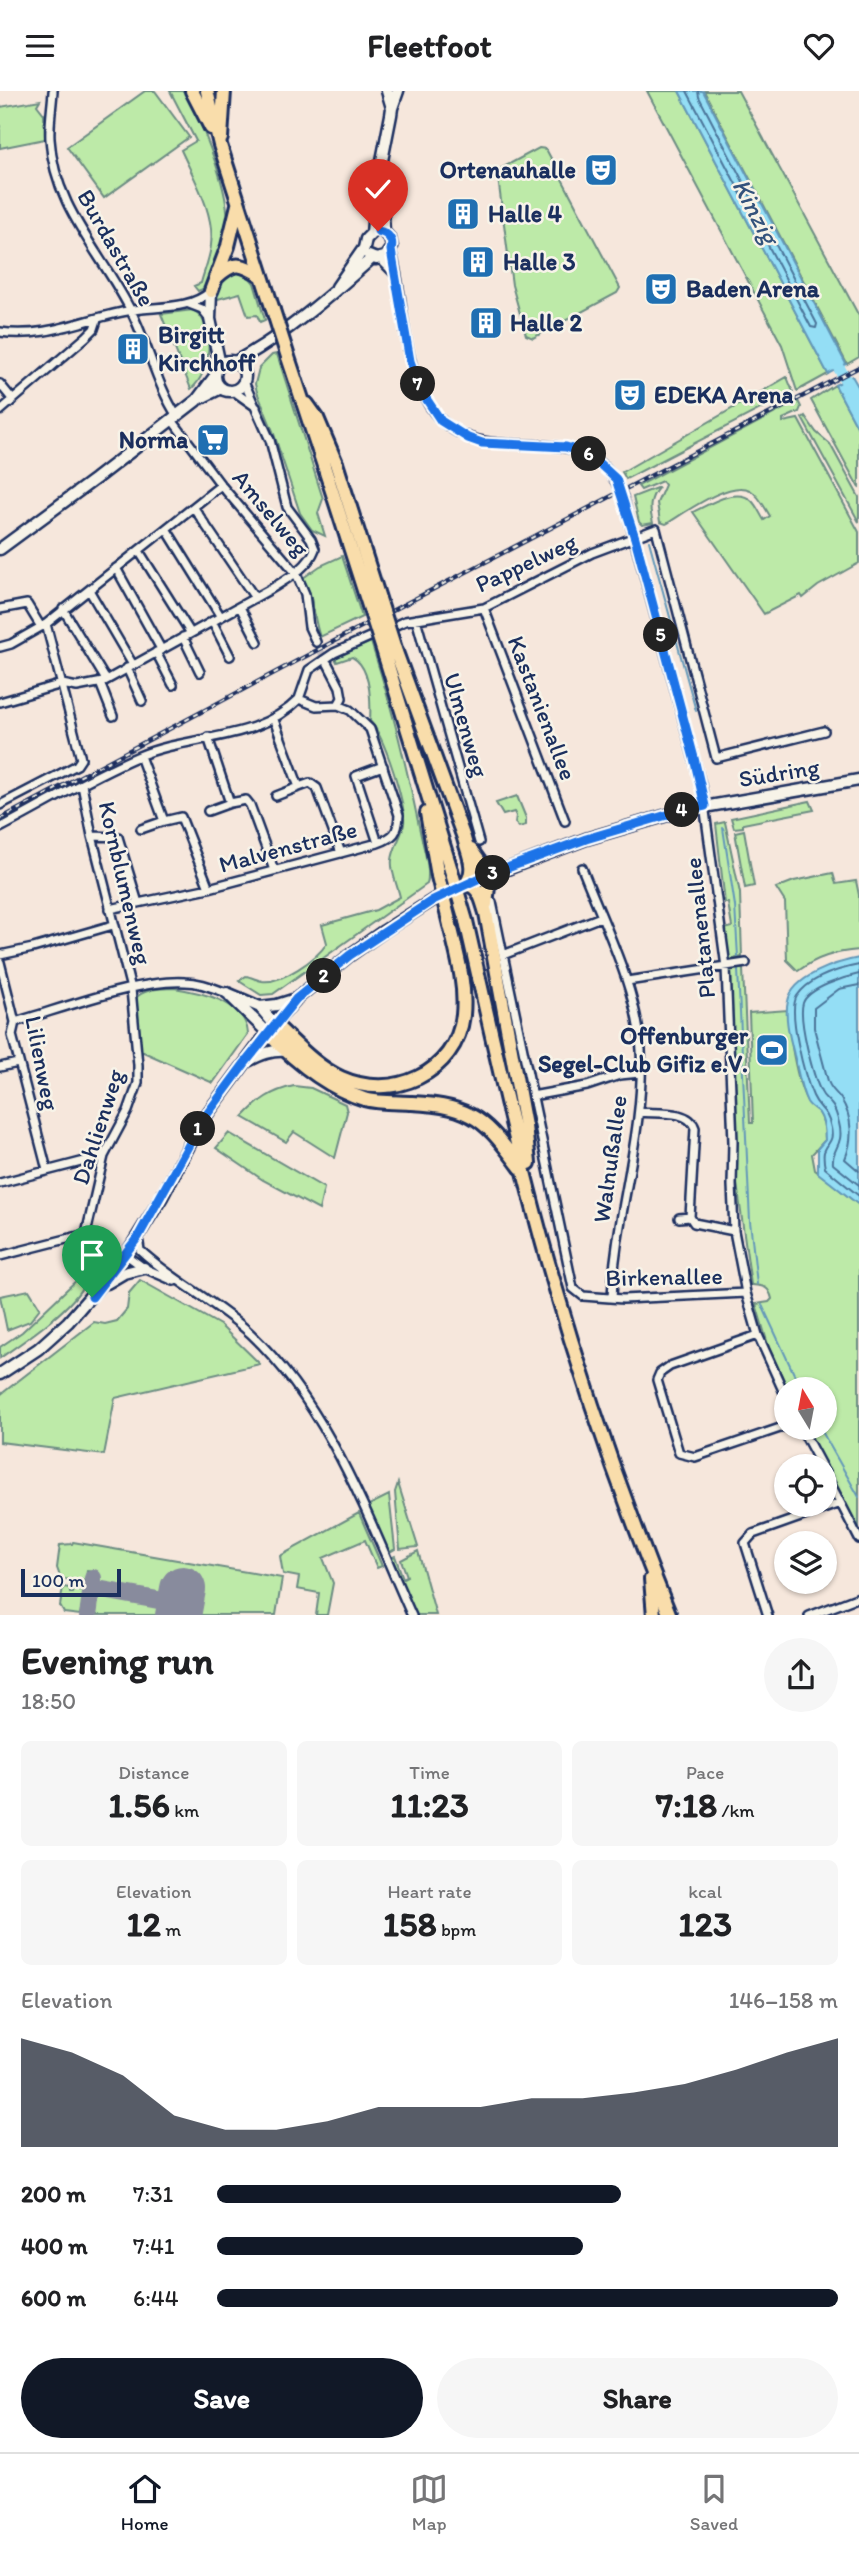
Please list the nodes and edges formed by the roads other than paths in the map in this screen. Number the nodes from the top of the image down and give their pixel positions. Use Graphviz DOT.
graph roads {
  1 [pos="53,91"];
  2 [pos="192,91"];
  3 [pos="207,91"];
  4 [pos="224,91"];
  5 [pos="387,91"];
  6 [pos="398,91"];
  7 [pos="392,107"];
  8 [pos="220,145"];
  9 [pos="379,183"];
  10 [pos="238,205"];
  11 [pos="383,232"];
  12 [pos="372,233"];
  13 [pos="364,248"];
  14 [pos="391,250"];
  15 [pos="376,258"];
  16 [pos="396,275"];
  17 [pos="262,276"];
  18 [pos="217,277"];
  19 [pos="337,288"];
  20 [pos="211,291"];
  21 [pos="188,304"];
  22 [pos="131,311"];
  23 [pos="210,319"];
  24 [pos="97,320"];
  25 [pos="0,332"];
  26 [pos="215,340"];
  27 [pos="259,349"];
  28 [pos="232,361"];
  29 [pos="220,365"];
  30 [pos="215,376"];
  31 [pos="244,377"];
  32 [pos="0,384"];
  33 [pos="221,387"];
  34 [pos="232,390"];
  35 [pos="13,400"];
  36 [pos="197,400"];
  37 [pos="256,407"];
  38 [pos="0,411"];
  39 [pos="175,418"];
  40 [pos="221,485"];
  41 [pos="194,508"];
  42 [pos="167,530"];
  43 [pos="635,538"];
  44 [pos="0,549"];
  45 [pos="139,551"];
  46 [pos="116,568"];
  47 [pos="296,573"];
  48 [pos="89,590"];
  49 [pos="255,598"];
  50 [pos="240,607"];
  51 [pos="0,608"];
  52 [pos="484,608"];
  53 [pos="63,609"];
  54 [pos="221,617"];
  55 [pos="416,619"];
  56 [pos="212,621"];
  57 [pos="44,626"];
  58 [pos="187,635"];
  59 [pos="258,642"];
  60 [pos="316,642"];
  61 [pos="0,647"];
  62 [pos="159,651"];
  63 [pos="391,654"];
  64 [pos="230,656"];
  65 [pos="328,664"];
  66 [pos="130,667"];
  67 [pos="200,671"];
  68 [pos="103,681"];
  69 [pos="62,684"];
  70 [pos="173,685"];
  71 [pos="299,699"];
  72 [pos="142,701"];
  73 [pos="0,702"];
  74 [pos="338,705"];
  75 [pos="113,716"];
  76 [pos="274,720"];
  77 [pos="824,731"];
  78 [pos="208,737"];
  79 [pos="416,754"];
  80 [pos="140,755"];
  81 [pos="383,766"];
  82 [pos="859,780"];
  83 [pos="82,785"];
  84 [pos="299,787"];
  85 [pos="276,796"];
  86 [pos="230,803"];
  87 [pos="0,805"];
  88 [pos="705,806"];
  89 [pos="208,811"];
  90 [pos="164,821"];
  91 [pos="565,821"];
  92 [pos="0,828"];
  93 [pos="141,829"];
  94 [pos="92,836"];
  95 [pos="464,838"];
  96 [pos="479,842"];
  97 [pos="378,843"];
  98 [pos="341,853"];
  99 [pos="582,867"];
  100 [pos="274,870"];
  101 [pos="499,871"];
  102 [pos="466,884"];
  103 [pos="209,888"];
  104 [pos="138,904"];
  105 [pos="489,908"];
  106 [pos="110,909"];
  107 [pos="601,917"];
  108 [pos="113,925"];
  109 [pos="0,955"];
  110 [pos="503,955"];
  111 [pos="0,962"];
  112 [pos="746,963"];
  113 [pos="726,967"];
  114 [pos="627,981"];
  115 [pos="131,989"];
  116 [pos="227,993"];
  117 [pos="296,999"];
  118 [pos="260,1007"];
  119 [pos="15,1022"];
  120 [pos="271,1028"];
  121 [pos="286,1051"];
  122 [pos="18,1063"];
  123 [pos="245,1063"];
  124 [pos="0,1067"];
  125 [pos="640,1073"];
  126 [pos="532,1096"];
  127 [pos="639,1112"];
  128 [pos="104,1156"];
  129 [pos="47,1170"];
  130 [pos="525,1173"];
  131 [pos="0,1183"];
  132 [pos="530,1191"];
  133 [pos="690,1217"];
  134 [pos="679,1218"];
  135 [pos="734,1231"];
  136 [pos="138,1237"];
  137 [pos="126,1255"];
  138 [pos="0,1256"];
  139 [pos="144,1268"];
  140 [pos="188,1286"];
  141 [pos="100,1287"];
  142 [pos="746,1293"];
  143 [pos="612,1298"];
  144 [pos="758,1335"];
  145 [pos="0,1374"];
  146 [pos="777,1377"];
  147 [pos="774,1430"];
  148 [pos="837,1497"];
  149 [pos="840,1503"];
  150 [pos="859,1539"];
  151 [pos="650,1565"];
  152 [pos="859,1597"];
  153 [pos="412,1615"];
  154 [pos="654,1615"];
  155 [pos="670,1615"];
  156 [pos="768,1615"];
  157 [pos="809,1615"];
  1 -- 22 [label="street, Burdastraße"];
  2 -- 8 [label="highway"];
  3 -- 8 [label="highway"];
  4 -- 8 [label="highway"];
  5 -- 7 [label="street"];
  6 -- 7 [label="street"];
  7 -- 9 [label="street"];
  8 -- 10 [label="highway"];
  9 -- 11 [label="street"];
  9 -- 12 [label="street"];
  10 -- 17 [label="highway"];
  10 -- 18 [label="highway"];
  11 -- 12 [label="street"];
  11 -- 14 [label="street"];
  12 -- 13 [label="street"];
  13 -- 15 [label="street"];
  13 -- 19 [label="street"];
  14 -- 15 [label="street"];
  14 -- 16 [label="street, Platanenallee"];
  15 -- 16 [label="street"];
  15 -- 19 [label="street"];
  16 -- 43 [label="street, Platanenallee"];
  17 -- 18 [label="highway"];
  17 -- 63 [label="highway, bridge"];
  18 -- 20 [label="highway"];
  19 -- 27 [label="street"];
  20 -- 21 [label="street"];
  20 -- 23 [label="street"];
  21 -- 22 [label="street"];
  21 -- 23 [label="street"];
  22 -- 24 [label="street"];
  22 -- 39 [label="street, Burdastraße"];
  23 -- 26 [label="street"];
  24 -- 25 [label="street"];
  24 -- 35 [label="street"];
  26 -- 28 [label="street"];
  26 -- 29 [label="street"];
  27 -- 28 [label="street"];
  27 -- 31 [label="street"];
  28 -- 29 [label="street"];
  28 -- 31 [label="street"];
  29 -- 30 [label="street"];
  30 -- 33 [label="street"];
  30 -- 36 [label="street"];
  31 -- 34 [label="street"];
  31 -- 37 [label="street"];
  32 -- 35 [label="street"];
  33 -- 34 [label="street"];
  33 -- 36 [label="street"];
  34 -- 37 [label="street"];
  35 -- 38 [label="street"];
  36 -- 39 [label="street"];
  37 -- 47 [label="street"];
  39 -- 40 [label="street, Amselweg"];
  39 -- 44 [label="street"];
  40 -- 41 [label="street"];
  40 -- 47 [label="street, Amselweg"];
  41 -- 42 [label="street"];
  41 -- 49 [label="street"];
  42 -- 45 [label="street"];
  42 -- 54 [label="street"];
  43 -- 52 [label="street, Pappelweg"];
  43 -- 77 [label="street"];
  43 -- 88 [label="street, Platanenallee"];
  45 -- 46 [label="street"];
  45 -- 58 [label="street"];
  46 -- 48 [label="street"];
  46 -- 62 [label="street"];
  47 -- 49 [label="street"];
  47 -- 60 [label="street, Amselweg"];
  48 -- 53 [label="street"];
  48 -- 66 [label="street"];
  49 -- 50 [label="street"];
  50 -- 54 [label="street"];
  50 -- 59 [label="street"];
  51 -- 57 [label="street"];
  52 -- 55 [label="street, Pappelweg"];
  52 -- 91 [label="street, Kastanienallee"];
  53 -- 57 [label="street"];
  53 -- 68 [label="street"];
  54 -- 56 [label="street"];
  55 -- 71 [label="street, Pappelweg"];
  55 -- 96 [label="street, Ulmenweg"];
  56 -- 58 [label="street"];
  56 -- 64 [label="street"];
  57 -- 61 [label="street"];
  57 -- 69 [label="street"];
  58 -- 62 [label="street"];
  58 -- 67 [label="street"];
  62 -- 66 [label="street"];
  62 -- 70 [label="street"];
  63 -- 79 [label="highway"];
  63 -- 95 [label="highway"];
  65 -- 74 [label="street"];
  66 -- 68 [label="street"];
  66 -- 72 [label="street"];
  68 -- 69 [label="street"];
  68 -- 75 [label="street"];
  69 -- 73 [label="street"];
  69 -- 87 [label="street"];
  71 -- 74 [label="street"];
  71 -- 76 [label="street"];
  74 -- 81 [label="street"];
  76 -- 78 [label="street"];
  76 -- 84 [label="street"];
  78 -- 80 [label="street"];
  78 -- 86 [label="street"];
  79 -- 120 [label="highway, bridge"];
  79 -- 130 [label="highway, bridge"];
  80 -- 83 [label="street"];
  80 -- 90 [label="street"];
  81 -- 97 [label="street"];
  81 -- 97 [label="street, Malvenstraße"];
  82 -- 88 [label="street, Südring"];
  83 -- 92 [label="street"];
  83 -- 94 [label="street, Kornblumenweg"];
  84 -- 85 [label="street"];
  84 -- 98 [label="street"];
  86 -- 89 [label="street"];
  86 -- 100 [label="street"];
  88 -- 101 [label="street, Südring"];
  88 -- 113 [label="street, Platanenallee"];
  90 -- 93 [label="street"];
  90 -- 103 [label="street"];
  94 -- 104 [label="street"];
  94 -- 106 [label="street, Kornblumenweg"];
  95 -- 101 [label="highway"];
  95 -- 102 [label="highway"];
  97 -- 98 [label="street, Malvenstraße"];
  98 -- 100 [label="street, Malvenstraße"];
  99 -- 107 [label="street, Walnußallee"];
  100 -- 103 [label="street, Malvenstraße"];
  101 -- 102 [label="street, Südring"];
  101 -- 105 [label="highway"];
  102 -- 105 [label="highway"];
  102 -- 117 [label="street"];
  103 -- 104 [label="street, Malvenstraße"];
  104 -- 106 [label="street, Malvenstraße"];
  105 -- 110 [label="street"];
  105 -- 132 [label="highway"];
  106 -- 108 [label="street, Kornblumenweg"];
  107 -- 110 [label="street"];
  107 -- 114 [label="street, Walnußallee"];
  108 -- 109 [label="street"];
  108 -- 115 [label="street, Kornblumenweg"];
  110 -- 126 [label="street"];
  111 -- 119 [label="street, Lilienweg"];
  112 -- 113 [label="street"];
  113 -- 114 [label="street"];
  113 -- 135 [label="street, Platanenallee"];
  114 -- 125 [label="street, Walnußallee"];
  115 -- 116 [label="street"];
  115 -- 119 [label="street"];
  115 -- 128 [label="street, Dahlienweg"];
  116 -- 118 [label="street"];
  116 -- 120 [label="street"];
  117 -- 118 [label="street"];
  117 -- 120 [label="street"];
  118 -- 120 [label="street"];
  119 -- 122 [label="street, Lilienweg"];
  120 -- 121 [label="highway"];
  120 -- 123 [label="street"];
  121 -- 123 [label="street"];
  121 -- 130 [label="highway"];
  122 -- 124 [label="street"];
  122 -- 129 [label="street, Lilienweg"];
  123 -- 136 [label="street"];
  125 -- 126 [label="street"];
  125 -- 127 [label="street, Walnußallee"];
  126 -- 143 [label="street, Birkenallee"];
  127 -- 133 [label="street"];
  127 -- 143 [label="street, Walnußallee"];
  128 -- 129 [label="street"];
  128 -- 138 [label="street, Dahlienweg"];
  129 -- 131 [label="street"];
  130 -- 132 [label="highway"];
  132 -- 151 [label="highway"];
  133 -- 134 [label="street"];
  133 -- 135 [label="street"];
  135 -- 142 [label="street, Platanenallee"];
  136 -- 137 [label="street"];
  136 -- 140 [label="street"];
  137 -- 139 [label="street"];
  137 -- 141 [label="street"];
  139 -- 140 [label="street"];
  139 -- 141 [label="street"];
  140 -- 153 [label="street"];
  141 -- 145 [label="street"];
  142 -- 143 [label="street, Birkenallee"];
  142 -- 144 [label="street, Platanenallee"];
  144 -- 146 [label="street, Platanenallee"];
  144 -- 147 [label="street"];
  148 -- 149 [label="street"];
  149 -- 150 [label="street"];
  149 -- 156 [label="street"];
  151 -- 154 [label="highway"];
  151 -- 155 [label="highway"];
  152 -- 157 [label="street"];
}
